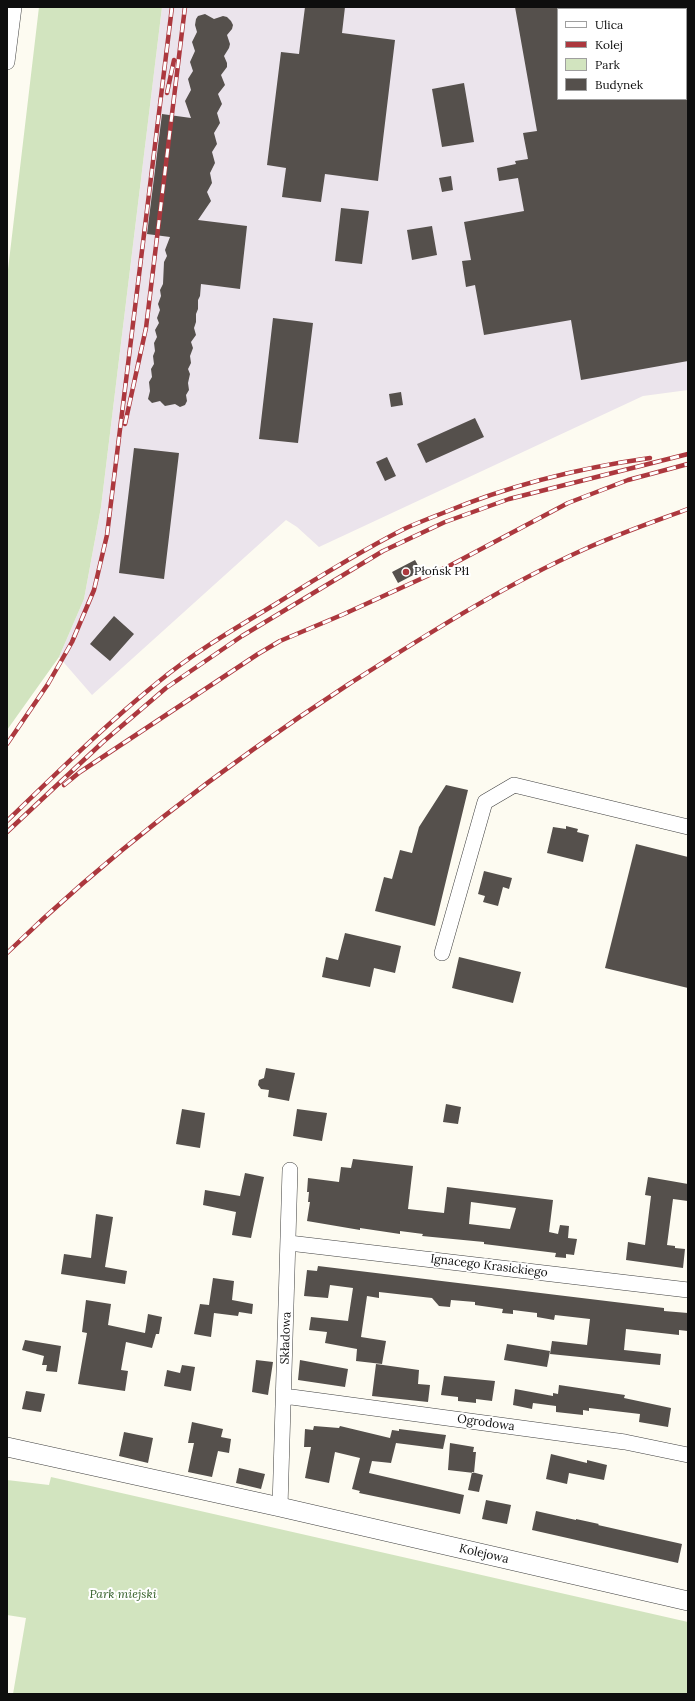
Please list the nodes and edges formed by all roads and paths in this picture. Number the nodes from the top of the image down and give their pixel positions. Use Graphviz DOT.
graph roads {
  1 [pos="14,7"];
  2 [pos="7,62"];
  3 [pos="688,827"];
  4 [pos="442,953"];
  5 [pos="290,1170"];
  6 [pos="289,1243"];
  7 [pos="688,1290"];
  8 [pos="284,1396"];
  9 [pos="7,1446"];
  10 [pos="688,1454"];
  11 [pos="280,1507"];
  12 [pos="688,1601"];
  1 -- 2 [label="street"];
  3 -- 4 [label="street"];
  5 -- 6 [label="street, Składowa"];
  6 -- 7 [label="street, Ignacego Krasickiego"];
  6 -- 8 [label="street, Składowa"];
  8 -- 10 [label="street, Ogrodowa"];
  8 -- 11 [label="street, Składowa"];
  9 -- 11 [label="street, Kolejowa"];
  11 -- 12 [label="street, Kolejowa"];
}
